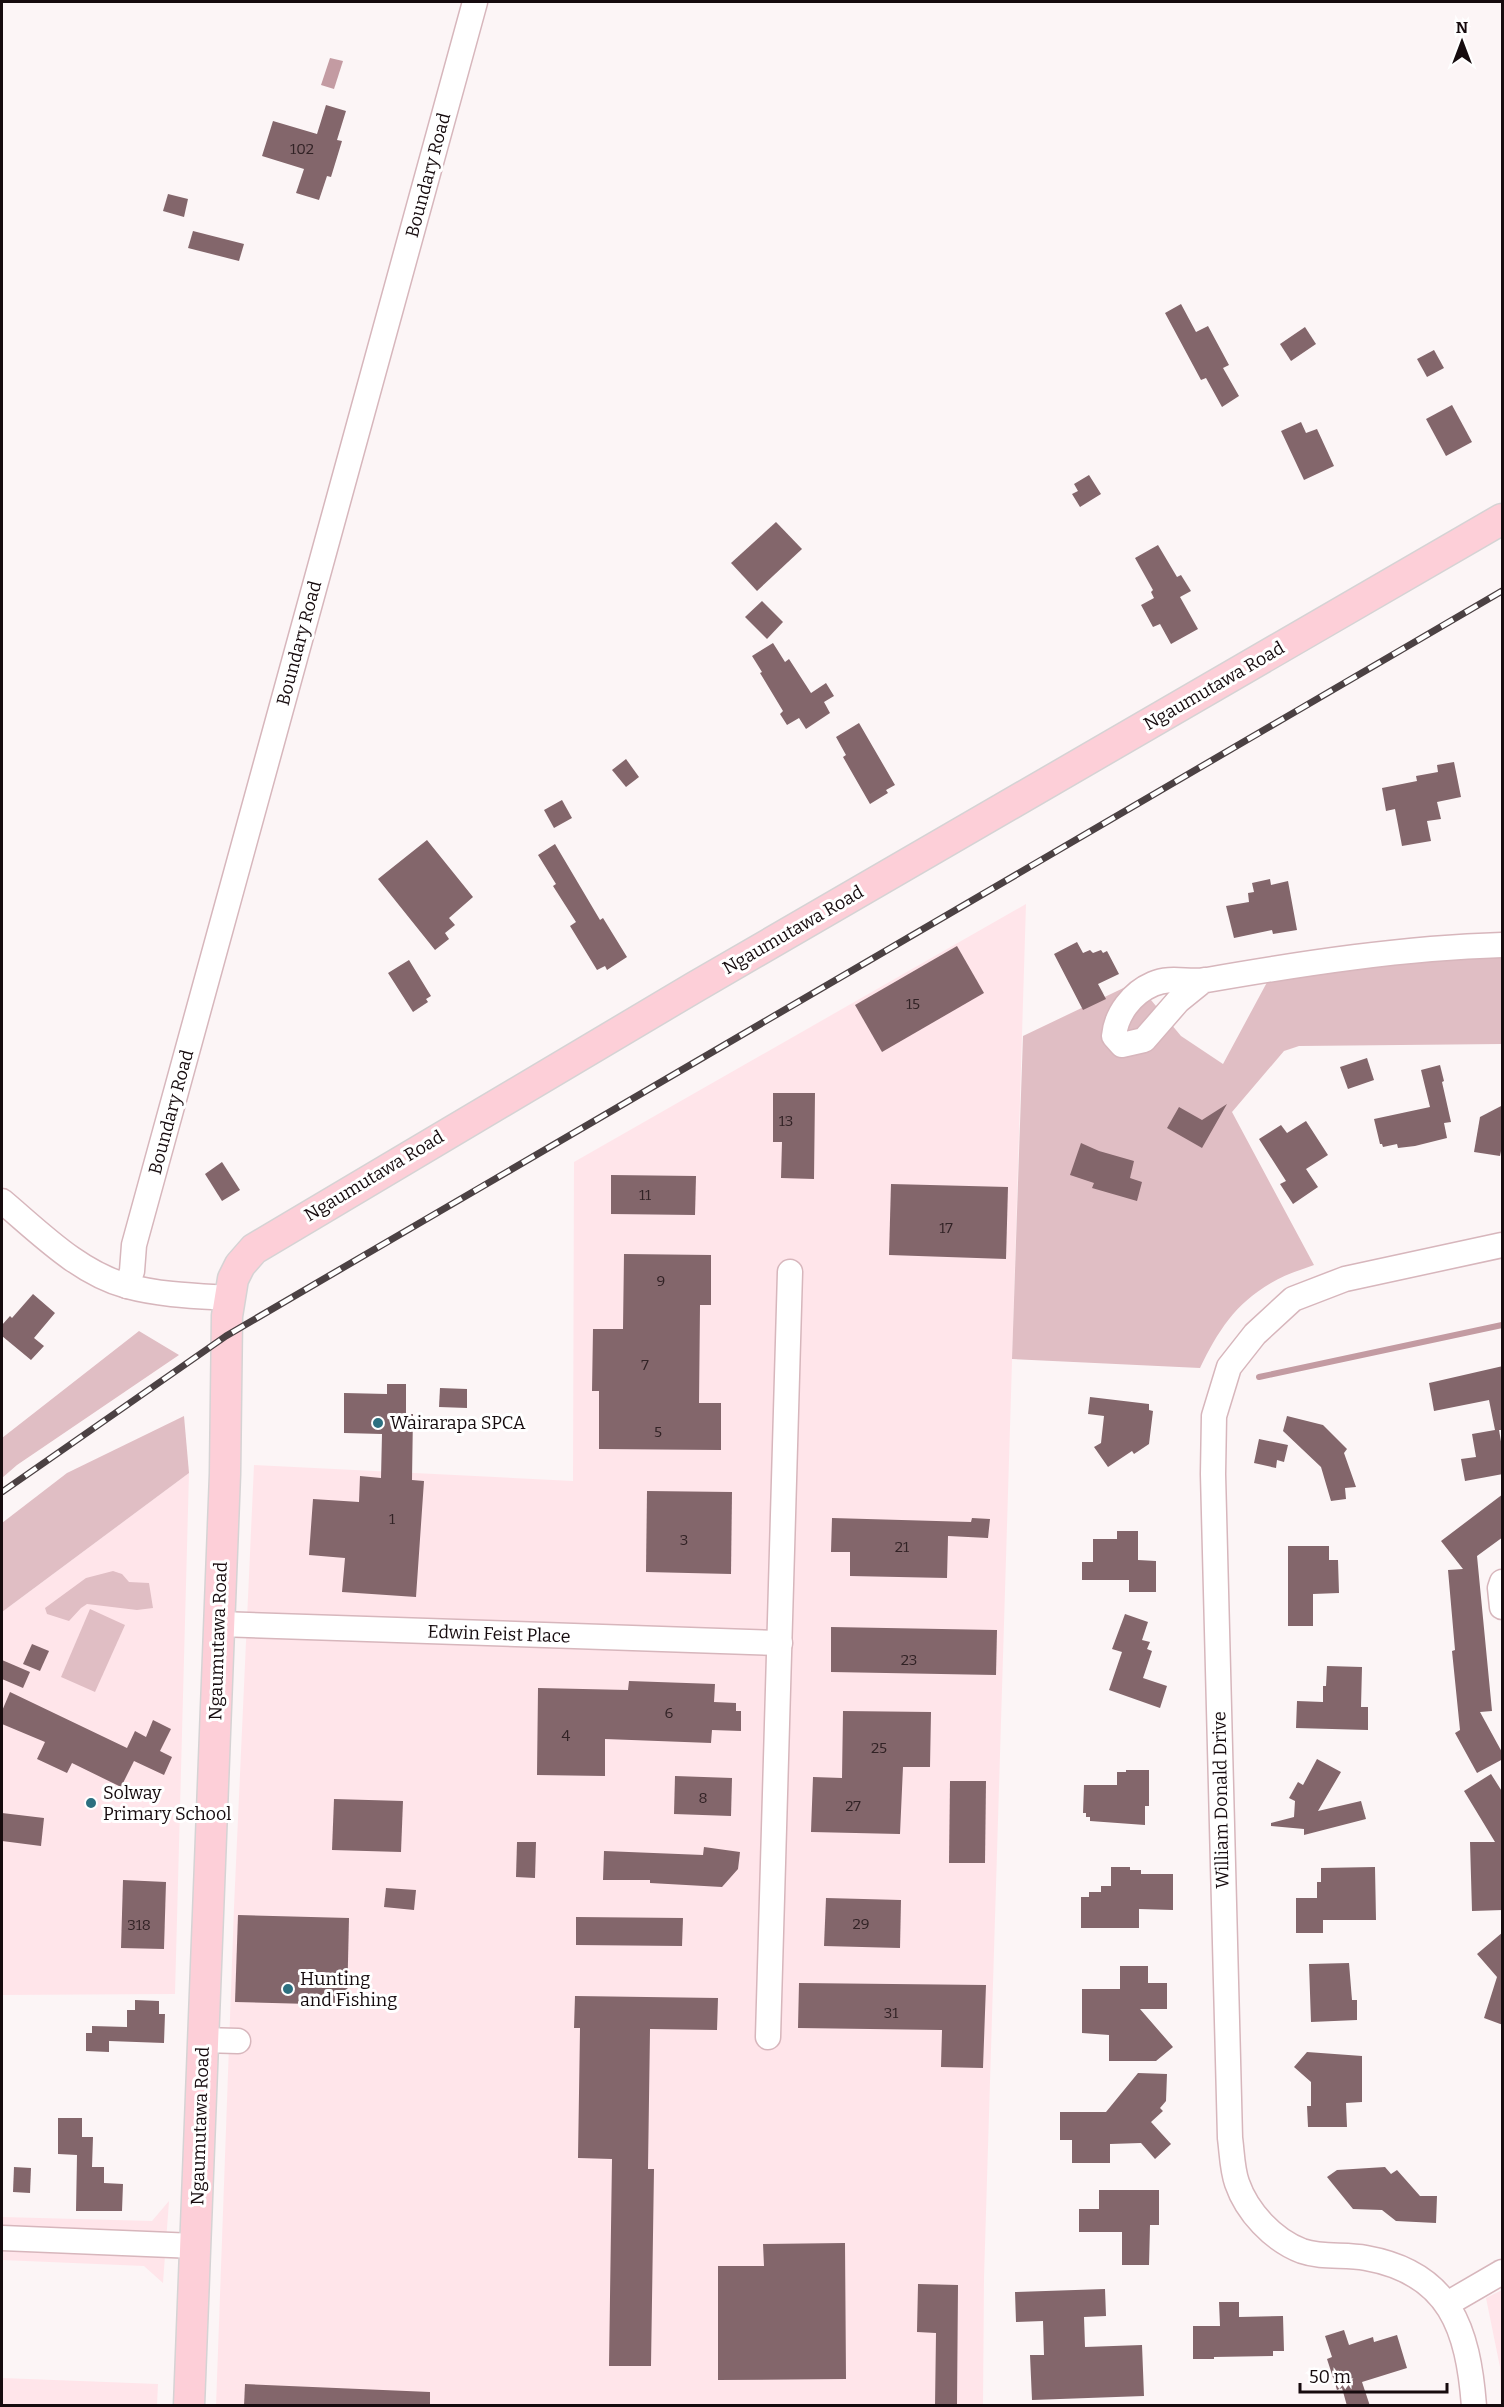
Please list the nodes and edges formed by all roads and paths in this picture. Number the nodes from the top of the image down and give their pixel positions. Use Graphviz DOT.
graph roads {
  1 [pos="475,2"];
  2 [pos="1503,519"];
  3 [pos="1503,945"];
  4 [pos="1204,980"];
  5 [pos="2,1201"];
  6 [pos="1503,1245"];
  7 [pos="790,1272"];
  8 [pos="127,1286"];
  9 [pos="229,1298"];
  10 [pos="1503,1582"];
  11 [pos="1503,1607"];
  12 [pos="219,1624"];
  13 [pos="780,1643"];
  14 [pos="768,2037"];
  15 [pos="203,2040"];
  16 [pos="238,2041"];
  17 [pos="2,2238"];
  18 [pos="195,2246"];
  19 [pos="1503,2272"];
  20 [pos="1447,2304"];
  21 [pos="189,2406"];
  22 [pos="1474,2406"];
  1 -- 8 [label="street, Boundary Road"];
  2 -- 9 [label="main road, Ngaumutawa Road"];
  3 -- 4 [label="street"];
  5 -- 8 [label="street"];
  6 -- 20 [label="street, William Donald Drive"];
  7 -- 13 [label="street"];
  8 -- 9 [label="street"];
  9 -- 12 [label="main road, Ngaumutawa Road"];
  10 -- 11 [label="street"];
  12 -- 13 [label="street, Edwin Feist Place"];
  12 -- 15 [label="main road, Ngaumutawa Road"];
  13 -- 14 [label="street"];
  15 -- 16 [label="street"];
  15 -- 18 [label="main road, Ngaumutawa Road"];
  17 -- 18 [label="street"];
  18 -- 21 [label="main road, Ngaumutawa Road"];
  19 -- 20 [label="street"];
  20 -- 22 [label="street, William Donald Drive"];
}
